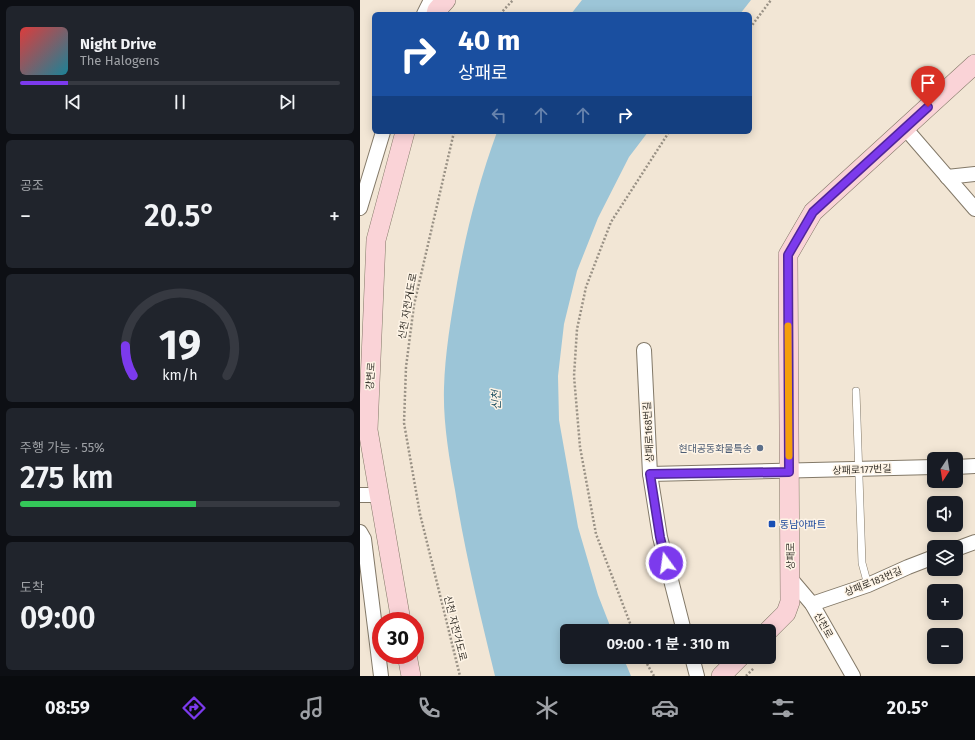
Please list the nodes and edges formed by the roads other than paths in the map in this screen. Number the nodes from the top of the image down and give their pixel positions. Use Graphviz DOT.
graph roads {
  1 [pos="432,0"];
  2 [pos="446,0"];
  3 [pos="425,12"];
  4 [pos="436,12"];
  5 [pos="975,64"];
  6 [pos="905,128"];
  7 [pos="382,134"];
  8 [pos="404,134"];
  9 [pos="975,174"];
  10 [pos="947,177"];
  11 [pos="360,208"];
  12 [pos="975,209"];
  13 [pos="644,350"];
  14 [pos="856,390"];
  15 [pos="975,466"];
  16 [pos="927,467"];
  17 [pos="963,467"];
  18 [pos="859,469"];
  19 [pos="789,472"];
  20 [pos="650,474"];
  21 [pos="360,495"];
  22 [pos="379,495"];
  23 [pos="360,532"];
  24 [pos="975,542"];
  25 [pos="963,546"];
  26 [pos="927,559"];
  27 [pos="790,578"];
  28 [pos="868,585"];
  29 [pos="812,604"];
  30 [pos="399,612"];
  31 [pos="682,624"];
  32 [pos="775,624"];
  33 [pos="409,664"];
  34 [pos="694,664"];
  35 [pos="745,664"];
  36 [pos="381,676"];
  37 [pos="411,676"];
  38 [pos="697,676"];
  39 [pos="720,676"];
  40 [pos="853,676"];
  1 -- 3 [label="street"];
  2 -- 4 [label="main road"];
  5 -- 6 [label="main road, 상패로"];
  6 -- 10 [label="street"];
  6 -- 19 [label="main road, 상패로"];
  7 -- 11 [label="street"];
  8 -- 22 [label="main road, 강변로"];
  9 -- 10 [label="street"];
  10 -- 12 [label="street"];
  13 -- 20 [label="street, 상패로168번길"];
  14 -- 18 [label="lane"];
  15 -- 17 [label="street"];
  16 -- 18 [label="street, 상패로177번길"];
  18 -- 19 [label="street, 상패로177번길"];
  18 -- 28 [label="lane"];
  19 -- 20 [label="street"];
  19 -- 27 [label="main road, 상패로"];
  20 -- 31 [label="street, 상패로168번길"];
  21 -- 22 [label="street"];
  22 -- 30 [label="main road, 강변로"];
  23 -- 36 [label="street"];
  24 -- 25 [label="street"];
  26 -- 28 [label="street, 상패로183번길"];
  27 -- 29 [label="street, 신천로"];
  27 -- 32 [label="main road, 상패로"];
  28 -- 29 [label="street, 상패로183번길"];
  29 -- 40 [label="street, 신천로"];
  33 -- 37 [label="main road"];
  34 -- 38 [label="street"];
  35 -- 39 [label="main road"];
}
